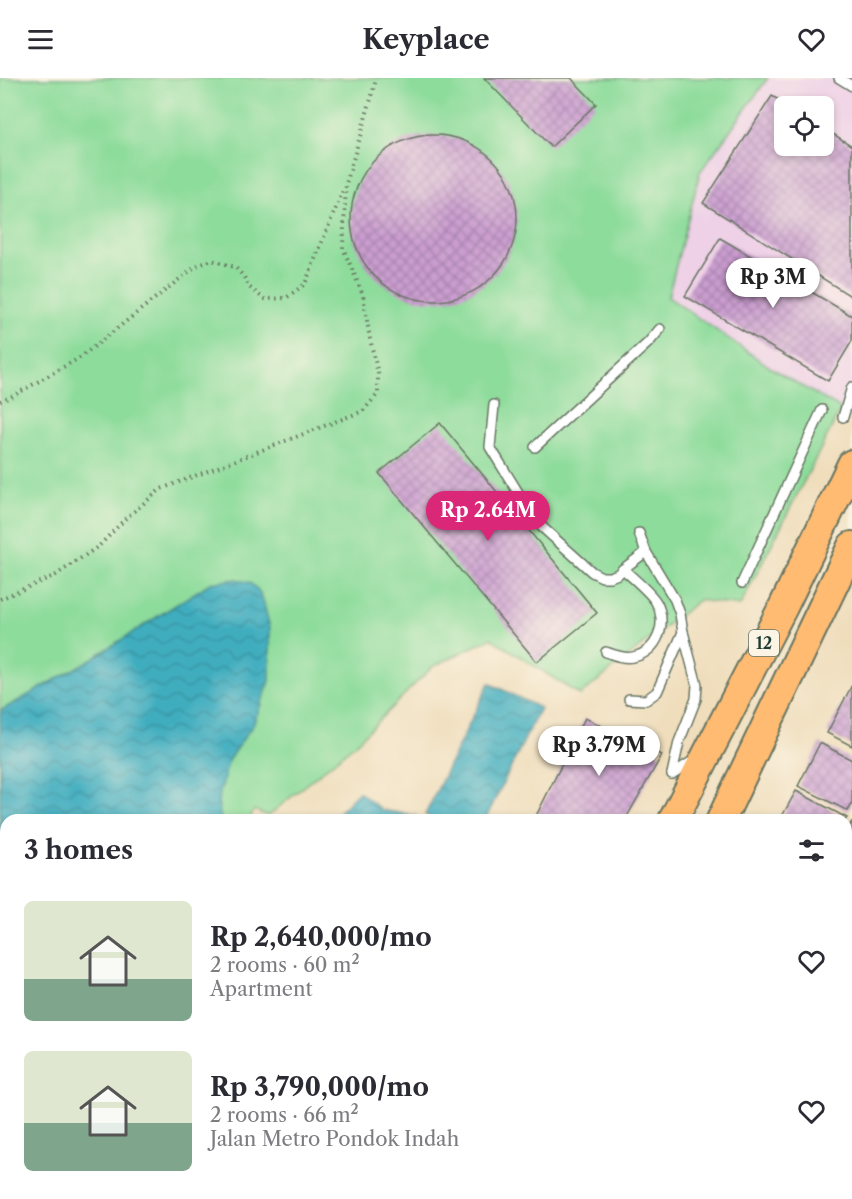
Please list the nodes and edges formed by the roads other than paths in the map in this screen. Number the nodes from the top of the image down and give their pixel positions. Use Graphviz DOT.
graph roads {
  1 [pos="838,78"];
  2 [pos="852,86"];
  3 [pos="660,329"];
  4 [pos="852,387"];
  5 [pos="494,405"];
  6 [pos="822,410"];
  7 [pos="843,417"];
  8 [pos="535,447"];
  9 [pos="852,464"];
  10 [pos="639,533"];
  11 [pos="852,546"];
  12 [pos="646,552"];
  13 [pos="623,569"];
  14 [pos="742,583"];
  15 [pos="683,632"];
  16 [pos="606,652"];
  17 [pos="629,699"];
  18 [pos="709,751"];
  19 [pos="676,814"];
  20 [pos="724,814"];
  1 -- 2 [label="lane"];
  3 -- 8 [label="lane"];
  4 -- 7 [label="lane"];
  5 -- 13 [label="lane"];
  6 -- 14 [label="lane"];
  9 -- 18 [label="highway, 12"];
  10 -- 12 [label="lane"];
  11 -- 20 [label="highway, 12"];
  12 -- 13 [label="lane"];
  12 -- 15 [label="lane"];
  13 -- 16 [label="lane"];
  15 -- 17 [label="lane"];
  15 -- 18 [label="lane"];
  18 -- 19 [label="highway, 12"];
}
